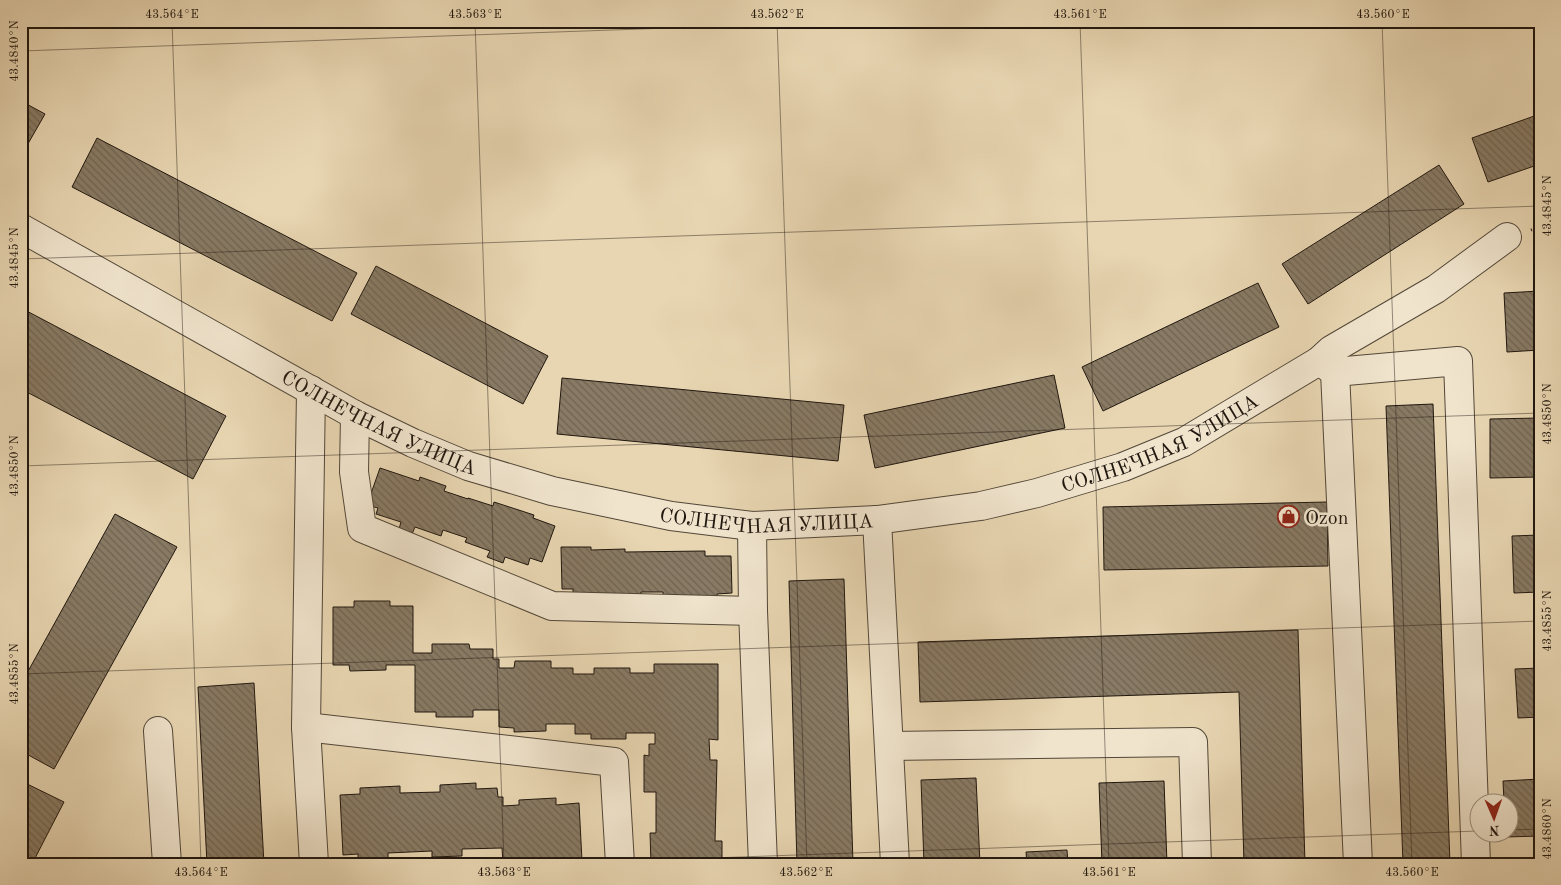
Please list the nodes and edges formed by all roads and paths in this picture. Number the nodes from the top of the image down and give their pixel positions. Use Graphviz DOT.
graph roads {
  1 [pos="21,228"];
  2 [pos="1507,236"];
  3 [pos="1327,367"];
  4 [pos="311,390"];
  5 [pos="355,415"];
  6 [pos="877,520"];
  7 [pos="752,526"];
  8 [pos="753,611"];
  9 [pos="306,726"];
  10 [pos="158,731"];
  11 [pos="890,746"];
  12 [pos="167,864"];
  13 [pos="314,864"];
  14 [pos="620,864"];
  15 [pos="763,864"];
  16 [pos="895,864"];
  17 [pos="1197,864"];
  18 [pos="1358,864"];
  19 [pos="1476,864"];
  1 -- 4 [label="street, СОЛНЕЧНАЯ УЛИЦА"];
  2 -- 3 [label="street, СОЛНЕЧНАЯ УЛИЦА"];
  3 -- 6 [label="street, СОЛНЕЧНАЯ УЛИЦА"];
  3 -- 18 [label="street"];
  3 -- 19 [label="street"];
  4 -- 5 [label="street, СОЛНЕЧНАЯ УЛИЦА"];
  4 -- 9 [label="street"];
  5 -- 7 [label="street, СОЛНЕЧНАЯ УЛИЦА"];
  5 -- 8 [label="street"];
  6 -- 7 [label="street, СОЛНЕЧНАЯ УЛИЦА"];
  6 -- 11 [label="street"];
  7 -- 8 [label="street"];
  8 -- 15 [label="street"];
  9 -- 13 [label="street"];
  9 -- 14 [label="street"];
  10 -- 12 [label="street"];
  11 -- 16 [label="street"];
  11 -- 17 [label="street"];
}
